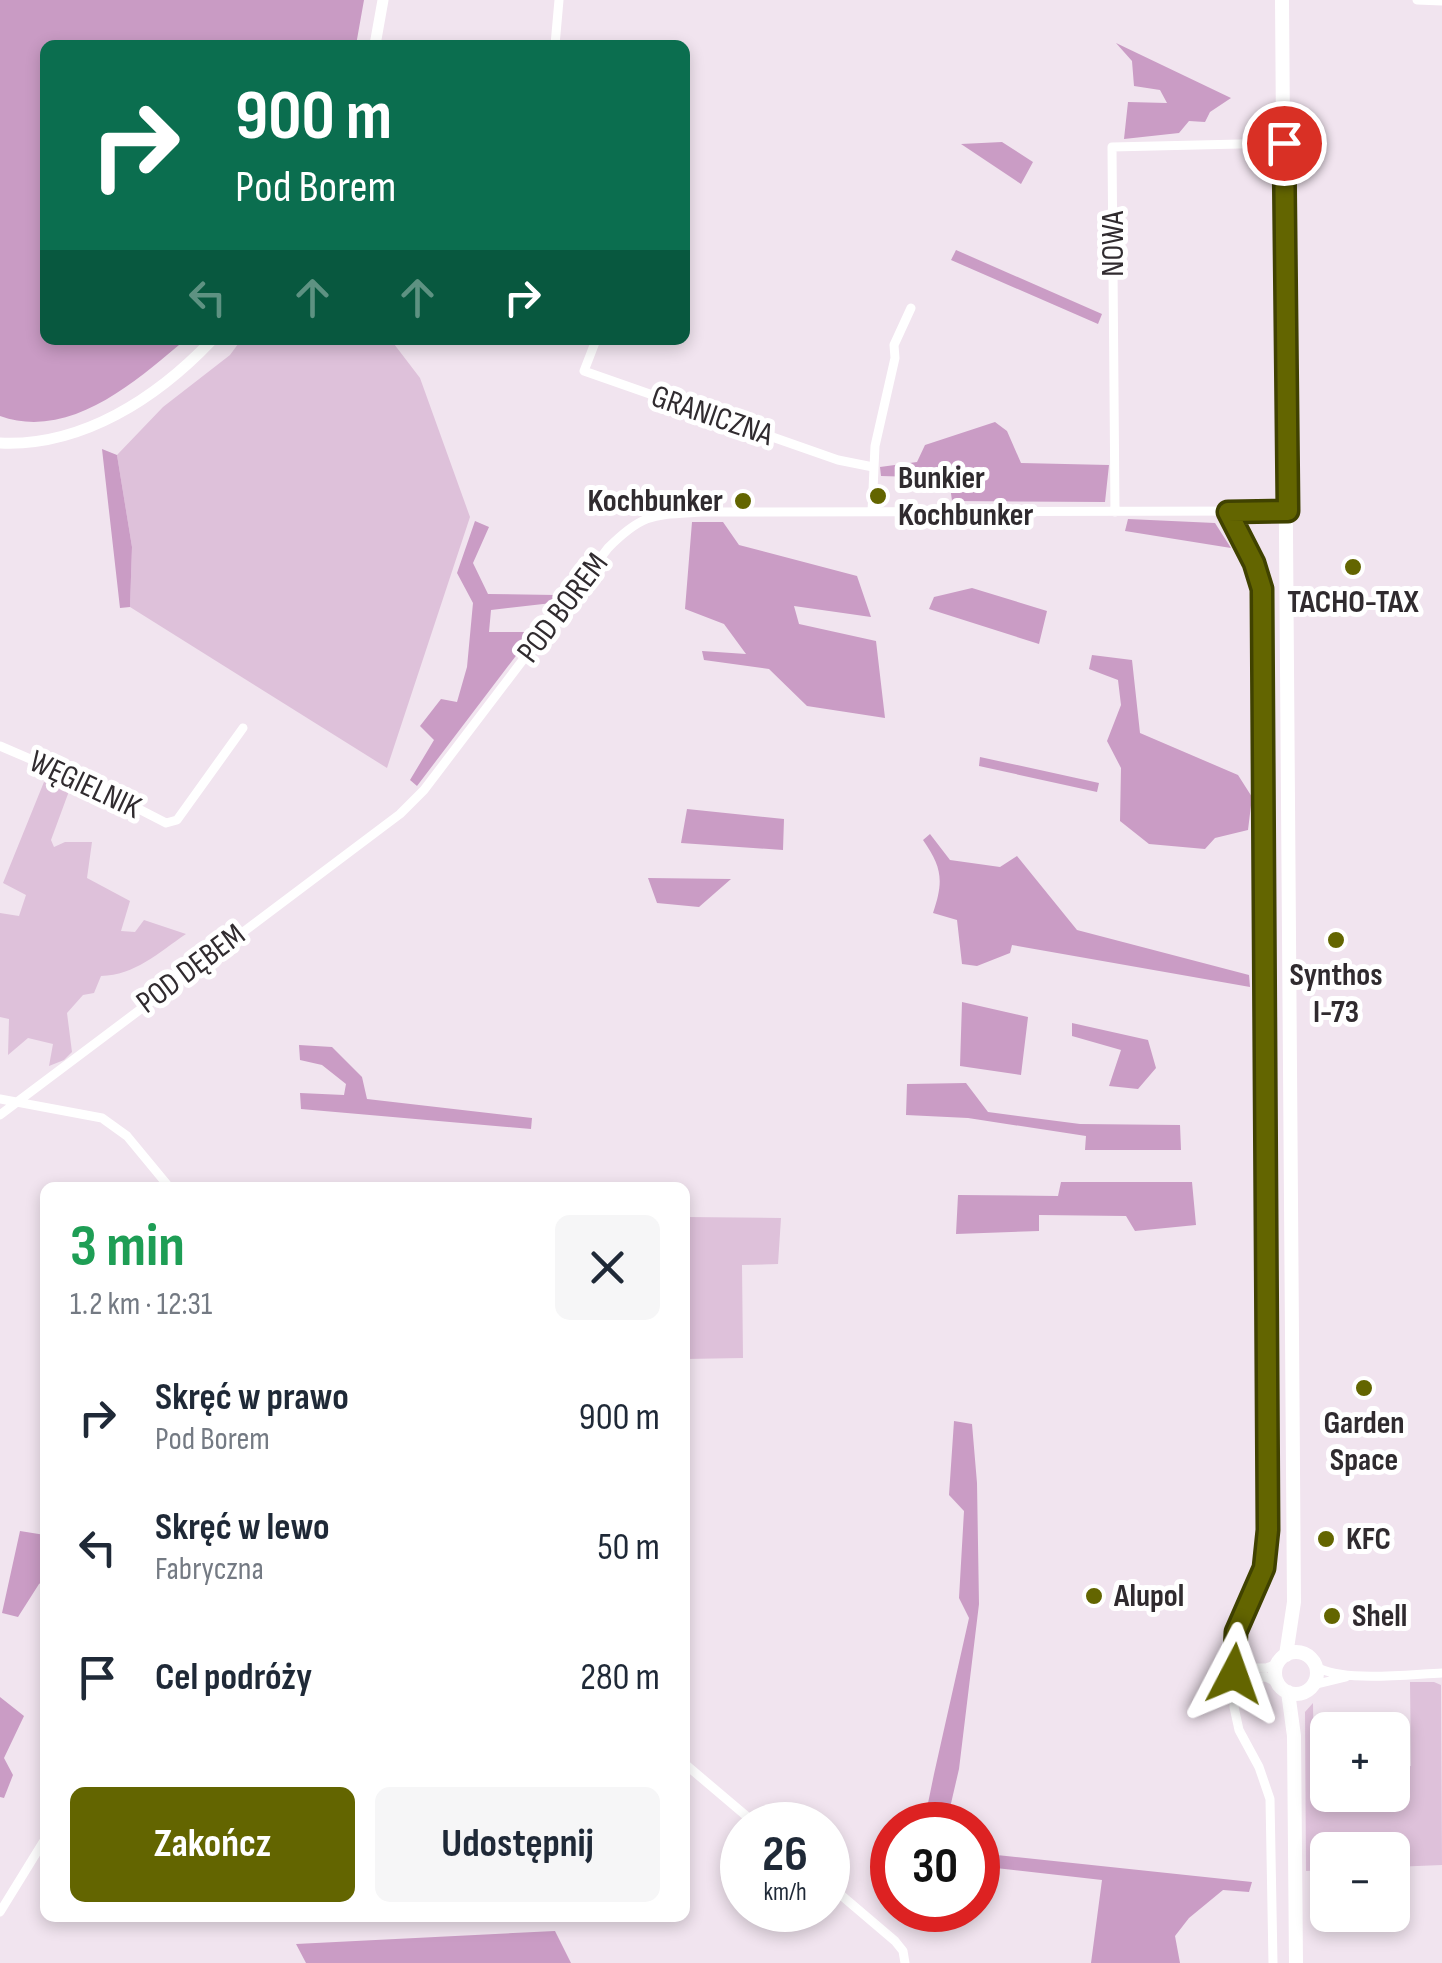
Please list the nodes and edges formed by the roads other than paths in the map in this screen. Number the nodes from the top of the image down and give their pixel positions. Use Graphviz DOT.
graph roads {
  1 [pos="382,0"];
  2 [pos="559,0"];
  3 [pos="1282,0"];
  4 [pos="1417,0"];
  5 [pos="1442,1"];
  6 [pos="375,40"];
  7 [pos="555,40"];
  8 [pos="1284,143"];
  9 [pos="911,308"];
  10 [pos="206,345"];
  11 [pos="594,345"];
  12 [pos="0,443"];
  13 [pos="872,467"];
  14 [pos="1288,511"];
  15 [pos="872,512"];
  16 [pos="1115,512"];
  17 [pos="1228,512"];
  18 [pos="243,728"];
  19 [pos="0,746"];
  20 [pos="380,827"];
  21 [pos="0,1099"];
  22 [pos="17,1102"];
  23 [pos="0,1115"];
  24 [pos="165,1182"];
  25 [pos="1294,1602"];
  26 [pos="1303,1654"];
  27 [pos="1282,1660"];
  28 [pos="1316,1666"];
  29 [pos="1234,1674"];
  30 [pos="1442,1674"];
  31 [pos="1358,1675"];
  32 [pos="1295,1689"];
  33 [pos="690,1768"];
  34 [pos="730,1802"];
  35 [pos="40,1847"];
  36 [pos="850,1903"];
  37 [pos="0,1912"];
  38 [pos="906,1963"];
  39 [pos="1273,1963"];
  40 [pos="1296,1963"];
  1 -- 6 [label="street"];
  2 -- 7 [label="street"];
  3 -- 8 [label="main road"];
  4 -- 5 [label="street"];
  8 -- 14 [label="main road"];
  8 -- 16 [label="street, NOWA"];
  9 -- 13 [label="street"];
  10 -- 12 [label="street"];
  11 -- 13 [label="street, GRANICZNA"];
  13 -- 15 [label="street"];
  14 -- 17 [label="street, POD BOREM"];
  14 -- 25 [label="main road"];
  15 -- 16 [label="street, POD BOREM"];
  15 -- 20 [label="street, POD BOREM"];
  16 -- 17 [label="street, POD BOREM"];
  17 -- 29 [label="street"];
  18 -- 19 [label="street, WĘGIELNIK"];
  20 -- 22 [label="street, POD DĘBEM"];
  21 -- 22 [label="street"];
  22 -- 23 [label="street, POD DĘBEM"];
  22 -- 24 [label="street"];
  25 -- 26 [label="main road"];
  25 -- 27 [label="main road"];
  26 -- 27 [label="main road"];
  26 -- 28 [label="main road"];
  27 -- 29 [label="street"];
  27 -- 32 [label="main road"];
  28 -- 31 [label="street"];
  28 -- 32 [label="main road"];
  29 -- 32 [label="street"];
  29 -- 39 [label="street"];
  30 -- 31 [label="street"];
  31 -- 32 [label="street"];
  32 -- 40 [label="main road"];
  33 -- 34 [label="street"];
  35 -- 37 [label="street"];
  36 -- 38 [label="street"];
}
